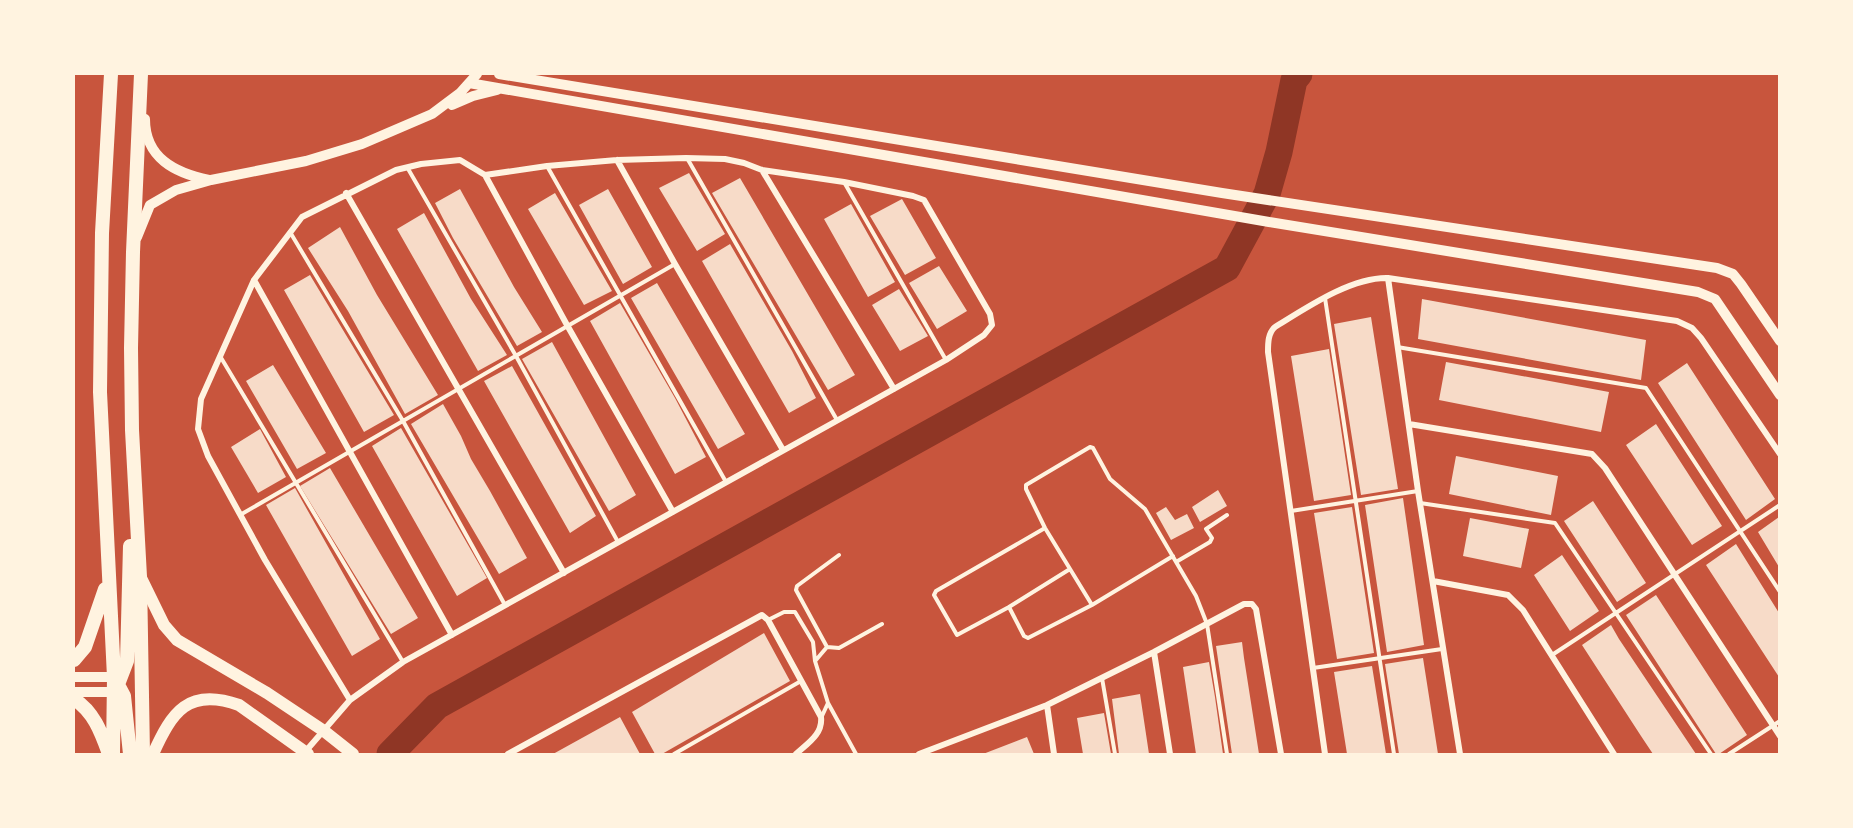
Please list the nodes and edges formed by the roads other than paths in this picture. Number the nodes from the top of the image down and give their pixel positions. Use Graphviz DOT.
graph roads {
  1 [pos="111,74"];
  2 [pos="143,74"];
  3 [pos="477,74"];
  4 [pos="499,74"];
  5 [pos="518,75"];
  6 [pos="469,83"];
  7 [pos="503,89"];
  8 [pos="432,114"];
  9 [pos="686,158"];
  10 [pos="617,160"];
  11 [pos="548,166"];
  12 [pos="407,167"];
  13 [pos="762,170"];
  14 [pos="485,176"];
  15 [pos="211,180"];
  16 [pos="844,182"];
  17 [pos="346,193"];
  18 [pos="290,232"];
  19 [pos="133,252"];
  20 [pos="675,264"];
  21 [pos="1388,278"];
  22 [pos="254,280"];
  23 [pos="621,295"];
  24 [pos="1325,298"];
  25 [pos="567,325"];
  26 [pos="1779,341"];
  27 [pos="1397,347"];
  28 [pos="220,355"];
  29 [pos="516,356"];
  30 [pos="946,360"];
  31 [pos="458,388"];
  32 [pos="894,389"];
  33 [pos="1779,394"];
  34 [pos="837,420"];
  35 [pos="403,421"];
  36 [pos="1409,424"];
  37 [pos="132,430"];
  38 [pos="783,450"];
  39 [pos="350,452"];
  40 [pos="1779,454"];
  41 [pos="295,483"];
  42 [pos="727,483"];
  43 [pos="1418,491"];
  44 [pos="1355,501"];
  45 [pos="1420,503"];
  46 [pos="1779,505"];
  47 [pos="673,512"];
  48 [pos="1291,512"];
  49 [pos="239,515"];
  50 [pos="1227,515"];
  51 [pos="1045,528"];
  52 [pos="1740,531"];
  53 [pos="619,543"];
  54 [pos="839,555"];
  55 [pos="1173,556"];
  56 [pos="1176,562"];
  57 [pos="1070,568"];
  58 [pos="564,573"];
  59 [pos="1675,573"];
  60 [pos="140,577"];
  61 [pos="108,581"];
  62 [pos="1433,581"];
  63 [pos="1779,592"];
  64 [pos="505,605"];
  65 [pos="1092,605"];
  66 [pos="1009,607"];
  67 [pos="1615,612"];
  68 [pos="768,620"];
  69 [pos="882,624"];
  70 [pos="1207,624"];
  71 [pos="452,635"];
  72 [pos="827,647"];
  73 [pos="1442,649"];
  74 [pos="1154,652"];
  75 [pos="1551,655"];
  76 [pos="1379,658"];
  77 [pos="74,660"];
  78 [pos="815,661"];
  79 [pos="403,662"];
  80 [pos="1313,668"];
  81 [pos="74,677"];
  82 [pos="1102,677"];
  83 [pos="802,681"];
  84 [pos="116,684"];
  85 [pos="74,692"];
  86 [pos="74,699"];
  87 [pos="351,700"];
  88 [pos="828,703"];
  89 [pos="1047,705"];
  90 [pos="821,717"];
  91 [pos="1779,721"];
  92 [pos="1773,726"];
  93 [pos="324,731"];
  94 [pos="1779,736"];
  95 [pos="307,753"];
  96 [pos="111,754"];
  97 [pos="130,754"];
  98 [pos="143,754"];
  99 [pos="153,754"];
  100 [pos="353,754"];
  101 [pos="508,754"];
  102 [pos="674,754"];
  103 [pos="796,754"];
  104 [pos="856,754"];
  105 [pos="919,754"];
  106 [pos="1054,754"];
  107 [pos="1115,754"];
  108 [pos="1170,754"];
  109 [pos="1227,754"];
  110 [pos="1281,754"];
  111 [pos="1325,754"];
  112 [pos="1394,754"];
  113 [pos="1460,754"];
  114 [pos="1614,754"];
  115 [pos="1711,754"];
  116 [pos="1730,754"];
  1 -- 61 [label="highway"];
  2 -- 15 [label="street"];
  2 -- 19 [label="highway"];
  3 -- 6 [label="street"];
  4 -- 5 [label="street"];
  5 -- 26 [label="street"];
  6 -- 7 [label="street"];
  6 -- 8 [label="street"];
  7 -- 8 [label="street"];
  7 -- 33 [label="street"];
  8 -- 15 [label="street"];
  9 -- 10 [label="street"];
  9 -- 13 [label="street"];
  9 -- 34 [label="lane"];
  10 -- 11 [label="street"];
  10 -- 20 [label="street"];
  11 -- 14 [label="street"];
  11 -- 23 [label="lane"];
  12 -- 14 [label="street"];
  12 -- 17 [label="street"];
  12 -- 29 [label="lane"];
  13 -- 16 [label="street"];
  13 -- 32 [label="street"];
  14 -- 25 [label="street"];
  15 -- 19 [label="street"];
  16 -- 30 [label="lane"];
  16 -- 30 [label="street"];
  17 -- 18 [label="street"];
  17 -- 31 [label="street"];
  18 -- 22 [label="street"];
  18 -- 35 [label="lane"];
  19 -- 37 [label="highway"];
  20 -- 23 [label="lane"];
  20 -- 38 [label="street"];
  21 -- 24 [label="street"];
  21 -- 27 [label="street"];
  21 -- 40 [label="street"];
  22 -- 28 [label="street"];
  22 -- 39 [label="street"];
  23 -- 25 [label="lane"];
  23 -- 42 [label="lane"];
  24 -- 44 [label="lane"];
  24 -- 48 [label="street"];
  25 -- 29 [label="lane"];
  25 -- 47 [label="street"];
  27 -- 36 [label="street"];
  27 -- 52 [label="lane"];
  28 -- 41 [label="lane"];
  28 -- 49 [label="street"];
  29 -- 31 [label="lane"];
  29 -- 53 [label="lane"];
  30 -- 32 [label="street"];
  31 -- 35 [label="lane"];
  31 -- 58 [label="street"];
  32 -- 34 [label="street"];
  34 -- 38 [label="street"];
  35 -- 39 [label="lane"];
  35 -- 64 [label="lane"];
  36 -- 43 [label="street"];
  36 -- 59 [label="street"];
  37 -- 60 [label="highway"];
  37 -- 84 [label="highway"];
  38 -- 42 [label="street"];
  39 -- 41 [label="lane"];
  39 -- 71 [label="street"];
  41 -- 49 [label="lane"];
  41 -- 79 [label="lane"];
  42 -- 47 [label="street"];
  43 -- 44 [label="lane"];
  43 -- 45 [label="street"];
  44 -- 48 [label="lane"];
  44 -- 76 [label="lane"];
  45 -- 62 [label="street"];
  45 -- 67 [label="lane"];
  46 -- 52 [label="lane"];
  47 -- 53 [label="street"];
  48 -- 80 [label="street"];
  49 -- 87 [label="street"];
  50 -- 56 [label="lane"];
  51 -- 55 [label="lane"];
  51 -- 57 [label="lane"];
  51 -- 66 [label="lane"];
  52 -- 59 [label="lane"];
  52 -- 63 [label="lane"];
  53 -- 58 [label="street"];
  54 -- 72 [label="lane"];
  55 -- 56 [label="lane"];
  55 -- 65 [label="lane"];
  56 -- 70 [label="lane"];
  57 -- 65 [label="lane"];
  57 -- 66 [label="lane"];
  58 -- 64 [label="street"];
  59 -- 67 [label="lane"];
  59 -- 92 [label="street"];
  60 -- 93 [label="main road"];
  60 -- 98 [label="highway"];
  61 -- 77 [label="highway"];
  61 -- 84 [label="highway"];
  62 -- 73 [label="street"];
  62 -- 75 [label="street"];
  64 -- 71 [label="street"];
  65 -- 66 [label="lane"];
  67 -- 75 [label="lane"];
  67 -- 115 [label="lane"];
  68 -- 78 [label="lane"];
  68 -- 83 [label="street"];
  68 -- 101 [label="street"];
  69 -- 72 [label="lane"];
  70 -- 74 [label="street"];
  70 -- 109 [label="lane"];
  70 -- 110 [label="street"];
  71 -- 79 [label="street"];
  72 -- 78 [label="lane"];
  73 -- 76 [label="lane"];
  73 -- 113 [label="street"];
  74 -- 82 [label="street"];
  74 -- 108 [label="street"];
  75 -- 114 [label="street"];
  76 -- 80 [label="lane"];
  76 -- 112 [label="lane"];
  78 -- 88 [label="lane"];
  79 -- 87 [label="street"];
  80 -- 111 [label="street"];
  81 -- 84 [label="street"];
  82 -- 89 [label="street"];
  82 -- 107 [label="lane"];
  83 -- 90 [label="street"];
  83 -- 102 [label="lane"];
  84 -- 85 [label="street"];
  84 -- 96 [label="highway"];
  84 -- 97 [label="highway"];
  86 -- 96 [label="highway"];
  87 -- 93 [label="street"];
  88 -- 90 [label="lane"];
  88 -- 104 [label="lane"];
  89 -- 105 [label="street"];
  89 -- 106 [label="street"];
  90 -- 103 [label="street"];
  91 -- 92 [label="lane"];
  92 -- 94 [label="street"];
  92 -- 116 [label="lane"];
  93 -- 95 [label="street"];
  93 -- 100 [label="main road"];
  95 -- 99 [label="main road"];
}
